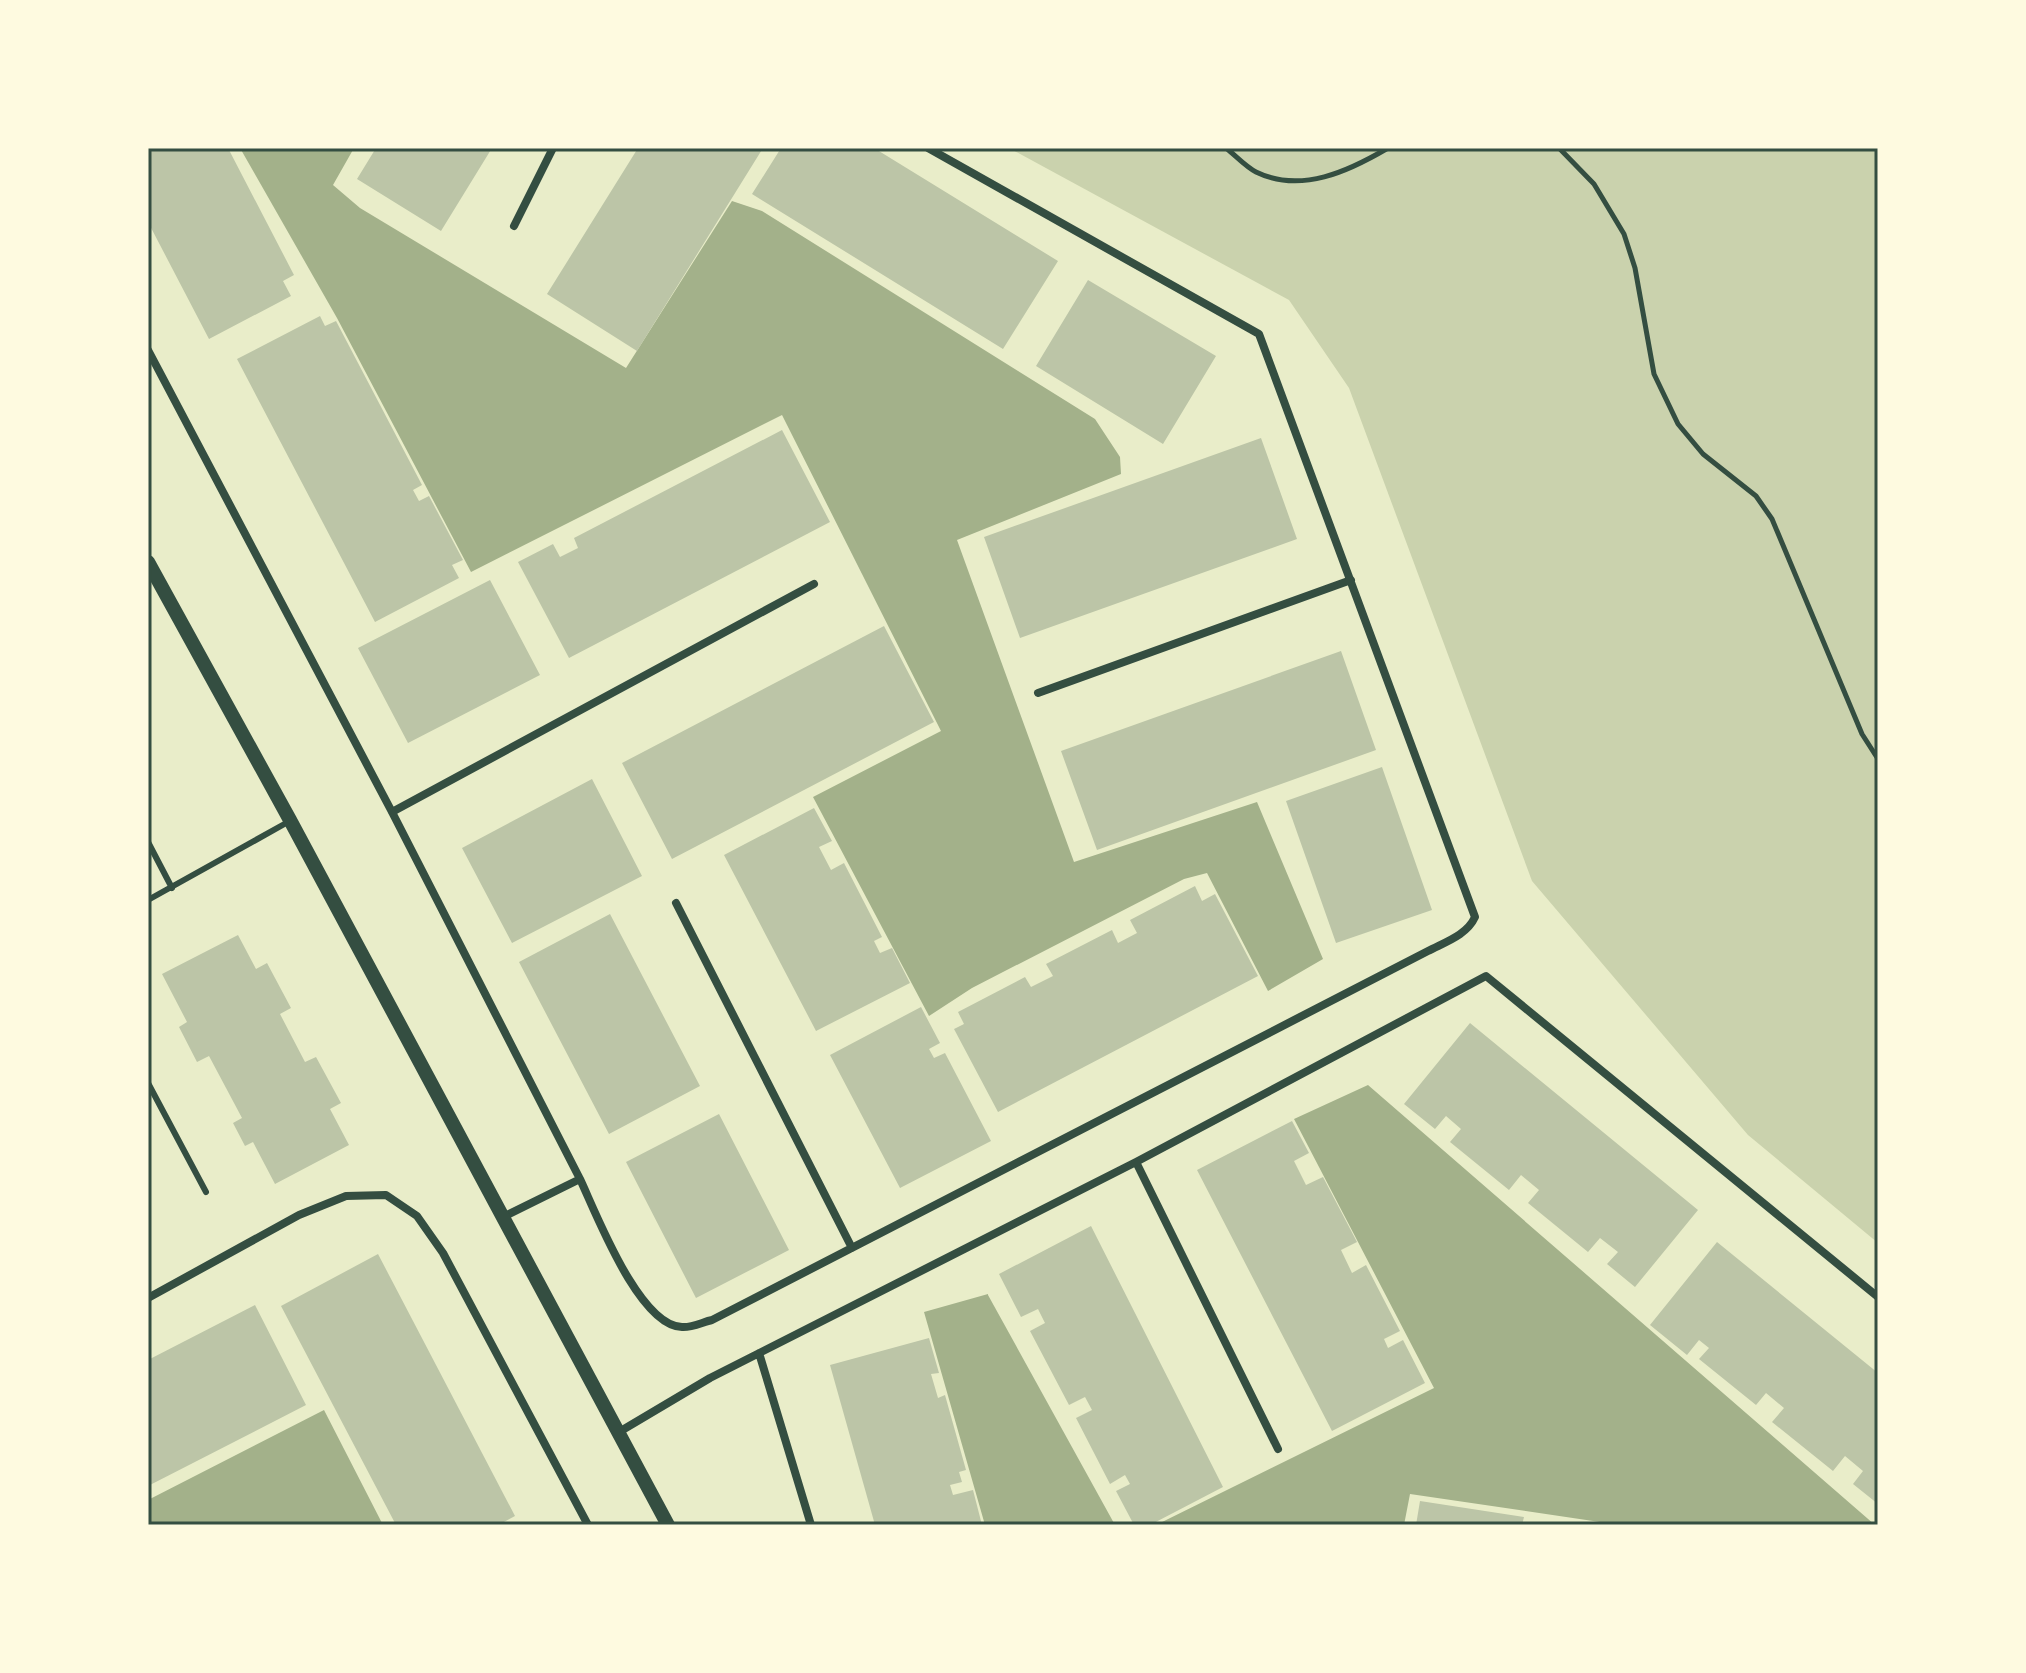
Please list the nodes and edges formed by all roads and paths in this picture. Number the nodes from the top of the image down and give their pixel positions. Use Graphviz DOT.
graph roads {
  1 [pos="553,148"];
  2 [pos="928,148"];
  3 [pos="1226,148"];
  4 [pos="1388,148"];
  5 [pos="1559,148"];
  6 [pos="514,226"];
  7 [pos="148,350"];
  8 [pos="148,562"];
  9 [pos="1351,580"];
  10 [pos="814,584"];
  11 [pos="1038,693"];
  12 [pos="1878,759"];
  13 [pos="392,812"];
  14 [pos="290,820"];
  15 [pos="148,842"];
  16 [pos="172,888"];
  17 [pos="148,900"];
  18 [pos="676,903"];
  19 [pos="148,1083"];
  20 [pos="1136,1162"];
  21 [pos="580,1179"];
  22 [pos="206,1192"];
  23 [pos="503,1217"];
  24 [pos="852,1248"];
  25 [pos="1878,1297"];
  26 [pos="148,1298"];
  27 [pos="759,1353"];
  28 [pos="619,1432"];
  29 [pos="1278,1449"];
  30 [pos="588,1525"];
  31 [pos="668,1525"];
  32 [pos="811,1525"];
  1 -- 6 [label="street"];
  2 -- 9 [label="street"];
  3 -- 4 [label="path"];
  5 -- 12 [label="path"];
  7 -- 13 [label="street"];
  8 -- 14 [label="street"];
  9 -- 11 [label="street"];
  9 -- 24 [label="street"];
  10 -- 13 [label="street"];
  13 -- 21 [label="street"];
  14 -- 16 [label="lane"];
  14 -- 23 [label="street"];
  15 -- 16 [label="lane"];
  16 -- 17 [label="lane"];
  18 -- 24 [label="street"];
  19 -- 22 [label="lane"];
  20 -- 25 [label="street"];
  20 -- 27 [label="street"];
  20 -- 29 [label="street"];
  21 -- 23 [label="street"];
  21 -- 24 [label="street"];
  23 -- 28 [label="street"];
  26 -- 30 [label="street"];
  27 -- 28 [label="street"];
  27 -- 32 [label="street"];
  28 -- 31 [label="street"];
}
